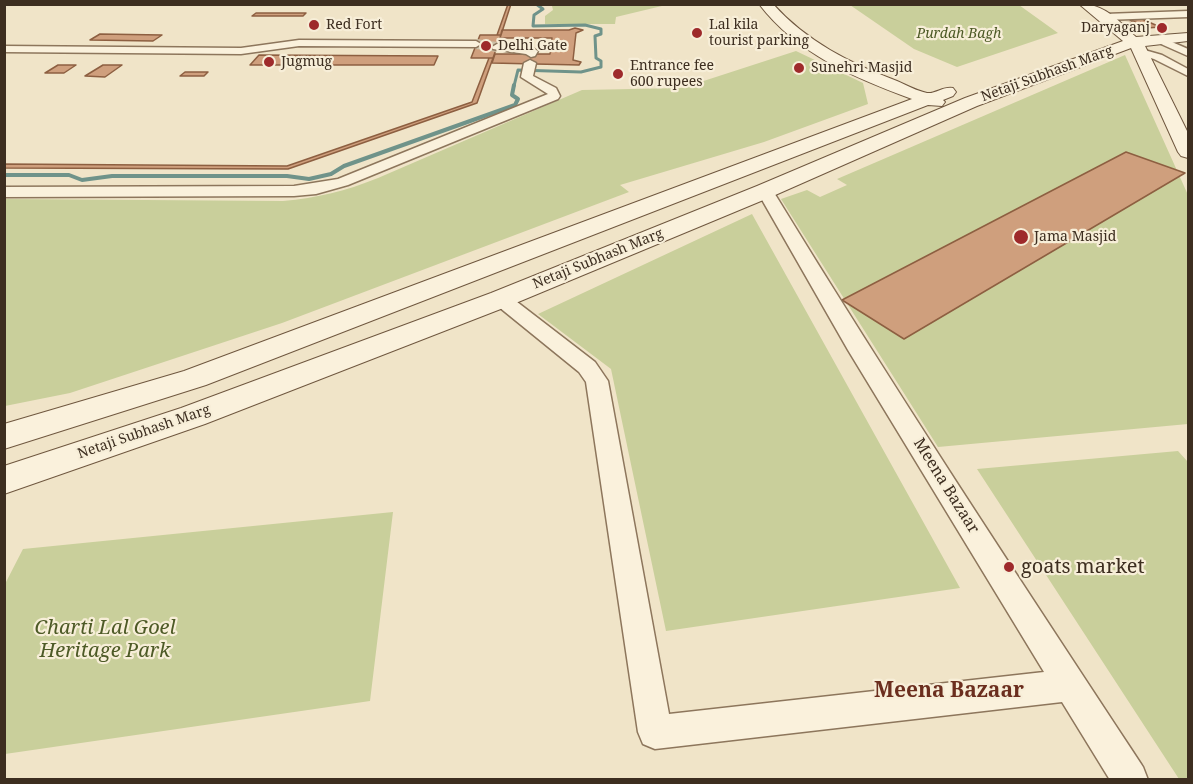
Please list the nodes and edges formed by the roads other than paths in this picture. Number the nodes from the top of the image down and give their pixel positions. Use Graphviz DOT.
graph roads {
  1 [pos="765,4"];
  2 [pos="784,4"];
  3 [pos="1085,4"];
  4 [pos="1188,14"];
  5 [pos="1188,30"];
  6 [pos="1125,36"];
  7 [pos="1188,37"];
  8 [pos="1165,42"];
  9 [pos="476,44"];
  10 [pos="497,47"];
  11 [pos="4,49"];
  12 [pos="1188,53"];
  13 [pos="1188,73"];
  14 [pos="950,100"];
  15 [pos="1188,153"];
  16 [pos="765,190"];
  17 [pos="4,192"];
  18 [pos="501,299"];
  19 [pos="4,437"];
  20 [pos="4,480"];
  21 [pos="1071,685"];
  22 [pos="1130,780"];
  1 -- 14 [label="main road"];
  2 -- 14 [label="main road"];
  3 -- 6 [label="main road"];
  4 -- 6 [label="street"];
  5 -- 6 [label="main road, Netaji Subhash Marg"];
  6 -- 7 [label="main road, Netaji Subhash Marg"];
  6 -- 13 [label="street"];
  6 -- 14 [label="main road, Netaji Subhash Marg"];
  6 -- 15 [label="main road"];
  8 -- 12 [label="street"];
  9 -- 11 [label="street"];
  10 -- 17 [label="street"];
  14 -- 16 [label="main road, Netaji Subhash Marg"];
  14 -- 19 [label="main road, Netaji Subhash Marg"];
  16 -- 18 [label="main road, Netaji Subhash Marg"];
  16 -- 21 [label="street, Meena Bazaar"];
  18 -- 20 [label="main road, Netaji Subhash Marg"];
  18 -- 21 [label="street"];
  21 -- 22 [label="street, Meena Bazaar"];
}
